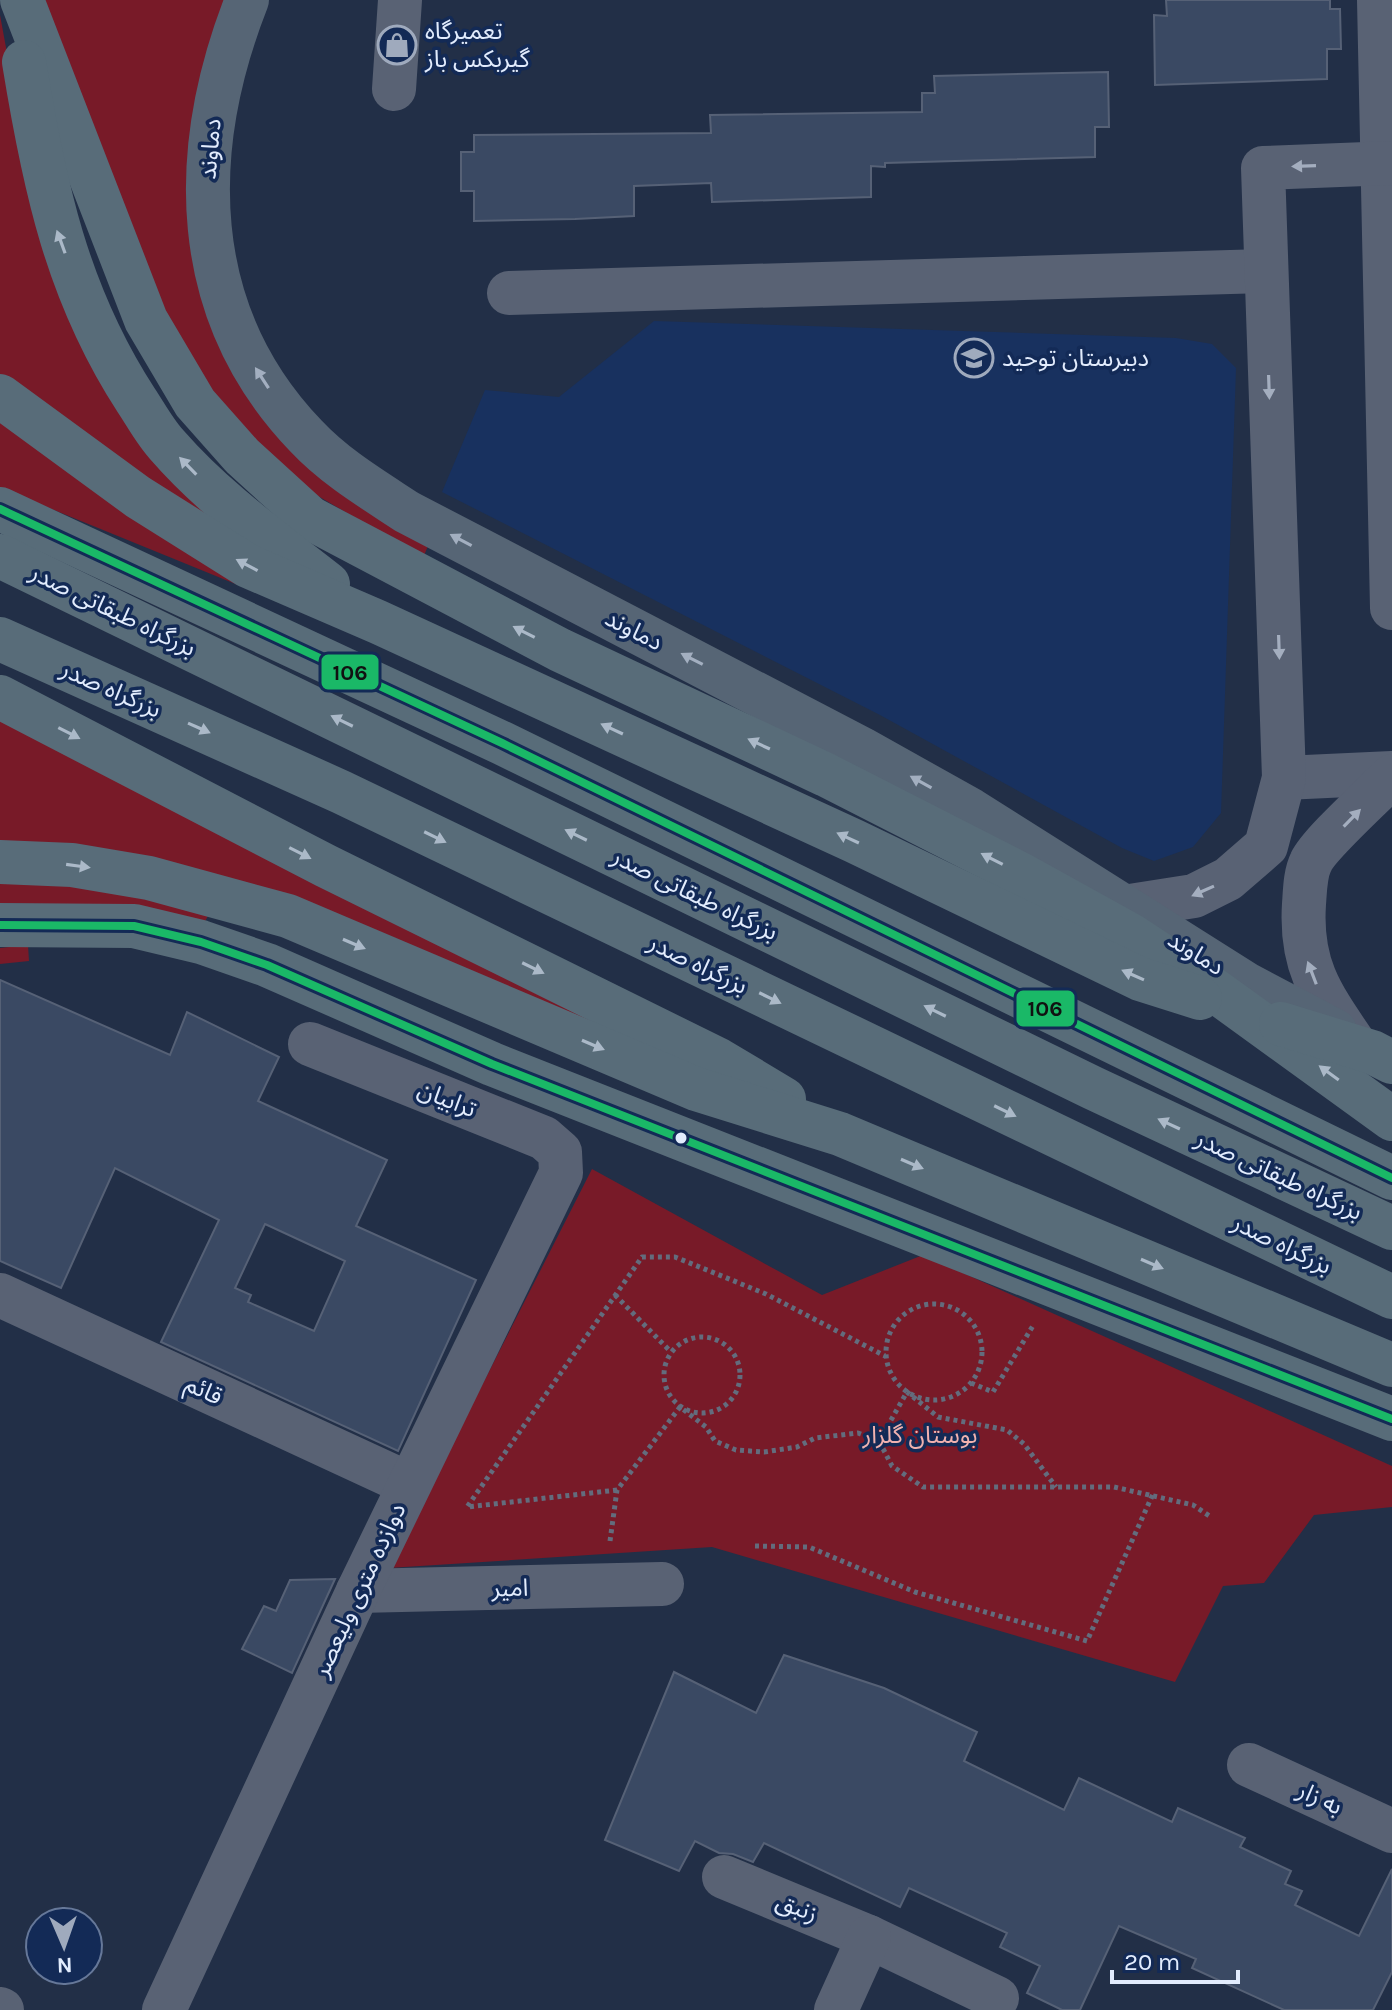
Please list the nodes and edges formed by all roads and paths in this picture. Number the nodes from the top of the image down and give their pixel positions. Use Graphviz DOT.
graph roads {
  1 [pos="14,0"];
  2 [pos="22,0"];
  3 [pos="247,0"];
  4 [pos="400,0"];
  5 [pos="1379,0"];
  6 [pos="394,89"];
  7 [pos="1387,163"];
  8 [pos="1265,271"];
  9 [pos="509,293"];
  10 [pos="0,396"];
  11 [pos="0,509"];
  12 [pos="0,556"];
  13 [pos="1392,608"];
  14 [pos="378,622"];
  15 [pos="0,639"];
  16 [pos="0,697"];
  17 [pos="1392,775"];
  18 [pos="1284,778"];
  19 [pos="0,862"];
  20 [pos="1123,907"];
  21 [pos="1021,922"];
  22 [pos="0,925"];
  23 [pos="310,1044"];
  24 [pos="1372,1052"];
  25 [pos="1392,1119"];
  26 [pos="840,1134"];
  27 [pos="561,1173"];
  28 [pos="1392,1178"];
  29 [pos="1392,1228"];
  30 [pos="0,1295"];
  31 [pos="615,1295"];
  32 [pos="1392,1297"];
  33 [pos="671,1352"];
  34 [pos="885,1356"];
  35 [pos="1392,1365"];
  36 [pos="971,1383"];
  37 [pos="907,1392"];
  38 [pos="993,1392"];
  39 [pos="680,1407"];
  40 [pos="1392,1419"];
  41 [pos="879,1441"];
  42 [pos="409,1484"];
  43 [pos="1056,1487"];
  44 [pos="617,1490"];
  45 [pos="1153,1494"];
  46 [pos="1211,1517"];
  47 [pos="755,1546"];
  48 [pos="662,1584"];
  49 [pos="605,1585"];
  50 [pos="358,1591"];
  51 [pos="1249,1765"];
  52 [pos="1392,1831"];
  53 [pos="724,1877"];
  54 [pos="869,1937"];
  55 [pos="997,1998"];
  56 [pos="164,2010"];
  57 [pos="836,2010"];
  14 -- 1 [label="highway, one-way"];
  25 -- 2 [label="highway, one-way"];
  20 -- 3 [label="main road, دماوند, one-way"];
  4 -- 6 [label="street"];
  5 -- 7 [label="street"];
  7 -- 8 [label="street, one-way"];
  7 -- 13 [label="street"];
  8 -- 9 [label="street"];
  8 -- 18 [label="street, one-way"];
  14 -- 10 [label="highway, one-way"];
  11 -- 28 [label="highway"];
  29 -- 12 [label="highway, بزرگراه طبقاتی صدر, one-way"];
  21 -- 14 [label="highway, one-way"];
  15 -- 32 [label="highway, بزرگراه صدر, one-way"];
  16 -- 26 [label="highway, one-way"];
  17 -- 18 [label="street"];
  24 -- 17 [label="street, one-way"];
  18 -- 20 [label="street, one-way"];
  19 -- 26 [label="highway, one-way"];
  20 -- 21 [label="street"];
  20 -- 24 [label="main road, دماوند"];
  24 -- 21 [label="highway, one-way"];
  22 -- 40 [label="highway"];
  23 -- 27 [label="street, ترابیان"];
  26 -- 35 [label="highway, one-way"];
  27 -- 42 [label="street, دوازده متری ولیعصر"];
  30 -- 42 [label="street, قائم"];
  31 -- 33 [label="path"];
  31 -- 34 [label="path"];
  31 -- 44 [label="path"];
  33 -- 39 [label="path"];
  33 -- 39 [label="path"];
  34 -- 36 [label="path"];
  34 -- 37 [label="path"];
  36 -- 37 [label="path"];
  36 -- 38 [label="path"];
  37 -- 41 [label="path"];
  37 -- 43 [label="path"];
  39 -- 41 [label="path"];
  39 -- 44 [label="path"];
  41 -- 43 [label="path"];
  42 -- 50 [label="street, دوازده متری ولیعصر"];
  43 -- 45 [label="path"];
  44 -- 49 [label="path"];
  45 -- 46 [label="path"];
  45 -- 47 [label="path"];
  48 -- 49 [label="street, امیر"];
  49 -- 50 [label="street, امیر"];
  50 -- 56 [label="street, دوازده متری ولیعصر"];
  51 -- 52 [label="street, به زار"];
  53 -- 54 [label="street, زنبق"];
  54 -- 55 [label="street, زنبق"];
  54 -- 57 [label="street"];
}
